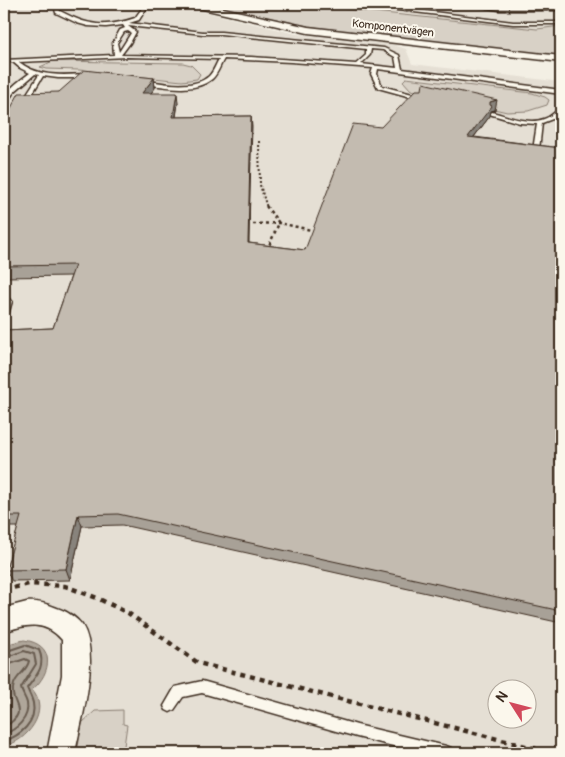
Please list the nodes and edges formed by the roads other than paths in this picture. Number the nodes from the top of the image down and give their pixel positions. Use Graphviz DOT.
graph roads {
  1 [pos="61,4"];
  2 [pos="147,4"];
  3 [pos="194,4"];
  4 [pos="372,4"];
  5 [pos="466,4"];
  6 [pos="561,9"];
  7 [pos="137,19"];
  8 [pos="124,24"];
  9 [pos="561,24"];
  10 [pos="128,29"];
  11 [pos="221,33"];
  12 [pos="368,48"];
  13 [pos="117,57"];
  14 [pos="222,58"];
  15 [pos="561,59"];
  16 [pos="14,60"];
  17 [pos="4,61"];
  18 [pos="356,66"];
  19 [pos="376,68"];
  20 [pos="400,71"];
  21 [pos="33,73"];
  22 [pos="41,76"];
  23 [pos="97,77"];
  24 [pos="134,81"];
  25 [pos="561,92"];
  26 [pos="418,97"];
  27 [pos="27,98"];
  28 [pos="4,102"];
  29 [pos="561,110"];
  30 [pos="492,114"];
  31 [pos="540,124"];
  32 [pos="536,150"];
  33 [pos="4,299"];
  34 [pos="4,315"];
  35 [pos="4,620"];
  36 [pos="170,706"];
  37 [pos="61,753"];
  38 [pos="446,753"];
  1 -- 8 [label="lane"];
  2 -- 7 [label="lane"];
  3 -- 15 [label="street, Komponentvägen"];
  4 -- 9 [label="lane"];
  5 -- 6 [label="lane"];
  7 -- 8 [label="lane"];
  7 -- 11 [label="lane"];
  8 -- 10 [label="lane"];
  8 -- 11 [label="lane"];
  10 -- 13 [label="lane"];
  10 -- 13 [label="lane"];
  11 -- 12 [label="lane"];
  12 -- 18 [label="lane"];
  12 -- 20 [label="lane"];
  13 -- 14 [label="lane"];
  13 -- 16 [label="lane"];
  14 -- 18 [label="lane"];
  14 -- 24 [label="lane"];
  16 -- 17 [label="lane"];
  16 -- 21 [label="lane"];
  18 -- 19 [label="lane"];
  19 -- 20 [label="lane"];
  19 -- 26 [label="lane"];
  20 -- 25 [label="lane"];
  21 -- 22 [label="lane"];
  21 -- 28 [label="lane"];
  22 -- 23 [label="lane"];
  22 -- 27 [label="lane"];
  29 -- 31 [label="lane"];
  30 -- 31 [label="lane"];
  31 -- 32 [label="lane"];
  33 -- 34 [label="lane"];
  35 -- 37 [label="street"];
  36 -- 38 [label="lane"];
}
